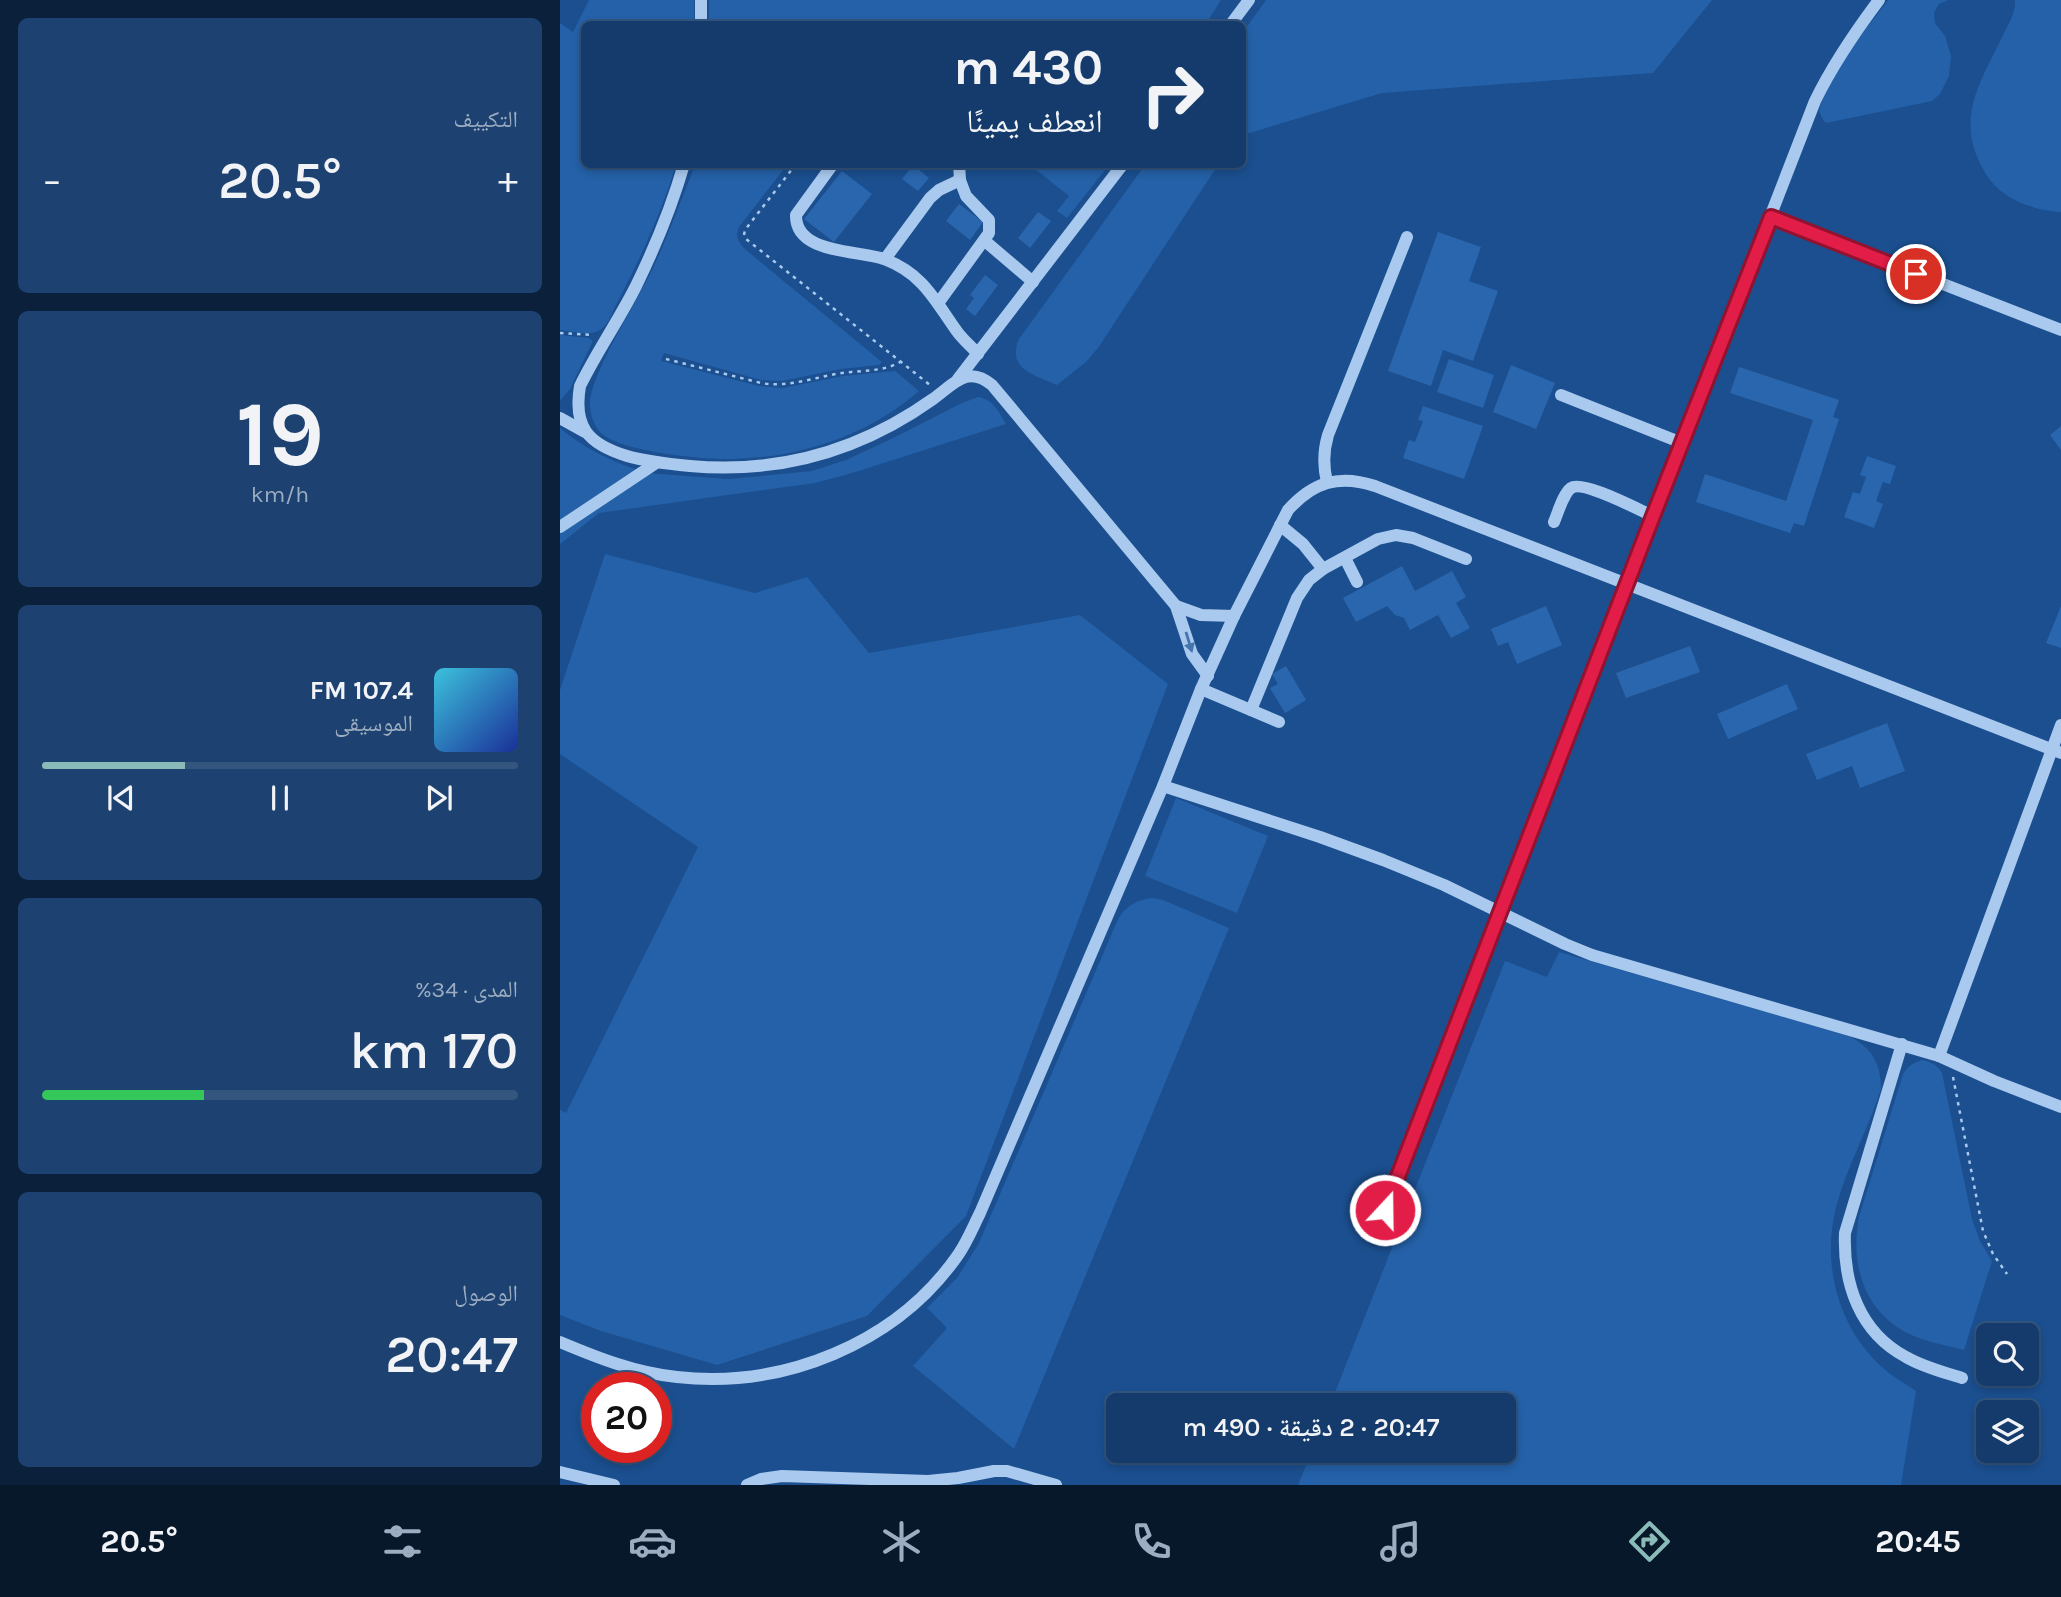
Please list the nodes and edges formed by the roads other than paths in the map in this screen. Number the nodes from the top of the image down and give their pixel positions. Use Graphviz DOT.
graph roads {
  1 [pos="701,0"];
  2 [pos="1879,0"];
  3 [pos="1244,3"];
  4 [pos="701,21"];
  5 [pos="1233,21"];
  6 [pos="683,168"];
  7 [pos="830,168"];
  8 [pos="959,168"];
  9 [pos="1121,168"];
  10 [pos="960,180"];
  11 [pos="1771,217"];
  12 [pos="1407,237"];
  13 [pos="985,241"];
  14 [pos="885,259"];
  15 [pos="1033,282"];
  16 [pos="939,302"];
  17 [pos="2061,330"];
  18 [pos="978,354"];
  19 [pos="957,380"];
  20 [pos="1561,395"];
  21 [pos="560,418"];
  22 [pos="585,432"];
  23 [pos="1682,443"];
  24 [pos="656,463"];
  25 [pos="1327,482"];
  26 [pos="1653,516"];
  27 [pos="1554,522"];
  28 [pos="1280,524"];
  29 [pos="560,527"];
  30 [pos="1345,558"];
  31 [pos="1466,559"];
  32 [pos="1323,569"];
  33 [pos="1357,582"];
  34 [pos="1626,585"];
  35 [pos="1176,606"];
  36 [pos="1234,616"];
  37 [pos="1208,676"];
  38 [pos="1202,690"];
  39 [pos="1251,710"];
  40 [pos="1279,722"];
  41 [pos="2061,725"];
  42 [pos="2056,751"];
  43 [pos="1163,786"];
  44 [pos="1501,912"];
  45 [pos="1902,1044"];
  46 [pos="1945,1058"];
  47 [pos="2061,1107"];
  48 [pos="1385,1210"];
  49 [pos="560,1342"];
  50 [pos="1962,1378"];
  51 [pos="560,1472"];
  52 [pos="614,1485"];
  53 [pos="747,1485"];
  54 [pos="1056,1485"];
  1 -- 4 [label="lane"];
  2 -- 11 [label="lane"];
  3 -- 5 [label="lane"];
  6 -- 22 [label="lane"];
  7 -- 14 [label="lane"];
  8 -- 10 [label="lane"];
  9 -- 15 [label="lane"];
  10 -- 13 [label="lane"];
  10 -- 14 [label="lane"];
  11 -- 17 [label="lane"];
  11 -- 23 [label="lane"];
  12 -- 25 [label="lane"];
  13 -- 15 [label="lane"];
  13 -- 16 [label="lane"];
  14 -- 16 [label="lane"];
  15 -- 18 [label="lane"];
  16 -- 18 [label="lane"];
  18 -- 19 [label="lane"];
  19 -- 24 [label="lane"];
  19 -- 35 [label="lane"];
  20 -- 23 [label="lane"];
  21 -- 22 [label="lane"];
  22 -- 24 [label="lane"];
  23 -- 26 [label="lane"];
  24 -- 29 [label="lane"];
  25 -- 28 [label="lane"];
  25 -- 34 [label="lane"];
  26 -- 27 [label="lane"];
  26 -- 34 [label="lane"];
  28 -- 32 [label="lane"];
  28 -- 36 [label="lane"];
  30 -- 31 [label="lane"];
  30 -- 32 [label="lane"];
  30 -- 33 [label="lane"];
  32 -- 39 [label="lane"];
  34 -- 42 [label="lane"];
  34 -- 44 [label="lane"];
  35 -- 36 [label="lane"];
  35 -- 37 [label="lane, one-way"];
  36 -- 37 [label="lane"];
  37 -- 38 [label="lane"];
  38 -- 39 [label="lane"];
  38 -- 43 [label="lane"];
  39 -- 40 [label="lane"];
  41 -- 42 [label="lane"];
  42 -- 46 [label="lane"];
  43 -- 44 [label="lane"];
  43 -- 49 [label="lane"];
  44 -- 45 [label="lane"];
  44 -- 48 [label="lane"];
  45 -- 46 [label="lane"];
  45 -- 50 [label="lane"];
  46 -- 47 [label="lane"];
  51 -- 52 [label="lane"];
  53 -- 54 [label="lane"];
}
